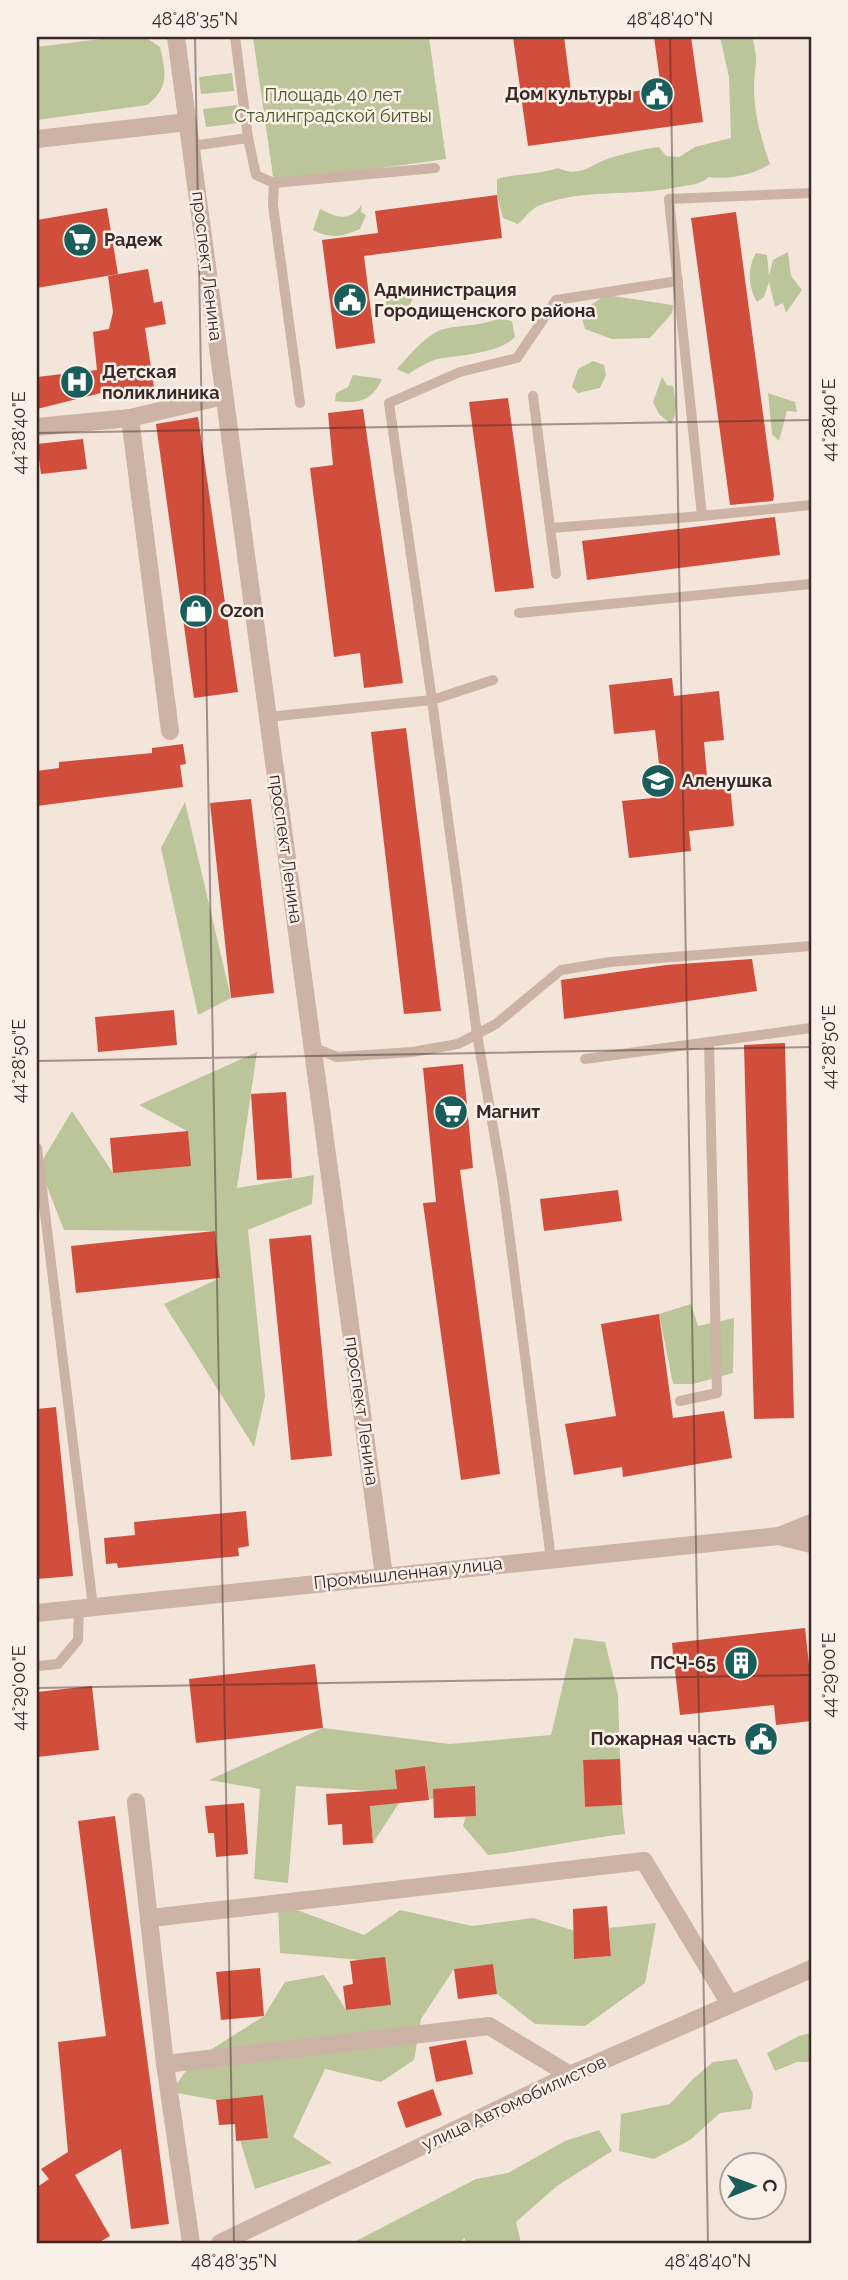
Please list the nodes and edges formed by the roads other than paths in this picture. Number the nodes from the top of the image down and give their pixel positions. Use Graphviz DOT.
graph roads {
  1 [pos="176,37"];
  2 [pos="236,37"];
  3 [pos="188,122"];
  4 [pos="248,138"];
  5 [pos="37,139"];
  6 [pos="191,146"];
  7 [pos="435,168"];
  8 [pos="274,183"];
  9 [pos="811,193"];
  10 [pos="678,281"];
  11 [pos="223,396"];
  12 [pos="533,396"];
  13 [pos="300,403"];
  14 [pos="130,418"];
  15 [pos="37,427"];
  16 [pos="811,505"];
  17 [pos="702,516"];
  18 [pos="552,528"];
  19 [pos="556,574"];
  20 [pos="811,584"];
  21 [pos="519,613"];
  22 [pos="494,680"];
  23 [pos="432,700"];
  24 [pos="268,717"];
  25 [pos="170,730"];
  26 [pos="811,946"];
  27 [pos="811,1028"];
  28 [pos="477,1034"];
  29 [pos="709,1042"];
  30 [pos="312,1047"];
  31 [pos="584,1059"];
  32 [pos="37,1148"];
  33 [pos="42,1242"];
  34 [pos="680,1401"];
  35 [pos="811,1523"];
  36 [pos="779,1536"];
  37 [pos="811,1544"];
  38 [pos="551,1559"];
  39 [pos="384,1576"];
  40 [pos="86,1608"];
  41 [pos="37,1613"];
  42 [pos="37,1666"];
  43 [pos="136,1802"];
  44 [pos="151,1918"];
  45 [pos="811,1969"];
  46 [pos="730,2004"];
  47 [pos="165,2064"];
  48 [pos="570,2075"];
  49 [pos="191,2243"];
  50 [pos="220,2243"];
  1 -- 3 [label="street, проспект Ленина"];
  2 -- 4 [label="lane"];
  3 -- 5 [label="street"];
  3 -- 6 [label="street, проспект Ленина"];
  4 -- 6 [label="lane"];
  4 -- 8 [label="lane"];
  6 -- 11 [label="street, проспект Ленина"];
  7 -- 8 [label="lane"];
  8 -- 13 [label="lane"];
  9 -- 10 [label="lane"];
  10 -- 17 [label="lane"];
  10 -- 23 [label="lane"];
  11 -- 14 [label="street"];
  11 -- 24 [label="street, проспект Ленина"];
  12 -- 18 [label="lane"];
  14 -- 15 [label="street"];
  14 -- 25 [label="street"];
  16 -- 17 [label="lane"];
  17 -- 18 [label="lane"];
  18 -- 19 [label="lane"];
  20 -- 21 [label="lane"];
  22 -- 23 [label="lane"];
  23 -- 24 [label="lane"];
  23 -- 28 [label="lane"];
  24 -- 30 [label="street, проспект Ленина"];
  26 -- 28 [label="lane"];
  27 -- 29 [label="lane"];
  28 -- 30 [label="lane"];
  28 -- 38 [label="lane"];
  29 -- 31 [label="lane"];
  29 -- 34 [label="lane"];
  30 -- 39 [label="street, проспект Ленина"];
  32 -- 33 [label="lane"];
  33 -- 40 [label="lane"];
  35 -- 36 [label="street, Промышленная улица"];
  36 -- 37 [label="street, Промышленная улица"];
  36 -- 38 [label="street, Промышленная улица"];
  38 -- 39 [label="street, Промышленная улица"];
  39 -- 40 [label="street, Промышленная улица"];
  40 -- 41 [label="street, Промышленная улица"];
  40 -- 42 [label="lane"];
  43 -- 44 [label="street"];
  44 -- 46 [label="street"];
  44 -- 47 [label="street"];
  45 -- 46 [label="street, улица Автомобилистов"];
  46 -- 48 [label="street, улица Автомобилистов"];
  47 -- 48 [label="street"];
  47 -- 49 [label="street"];
  48 -- 50 [label="street, улица Автомобилистов"];
}
